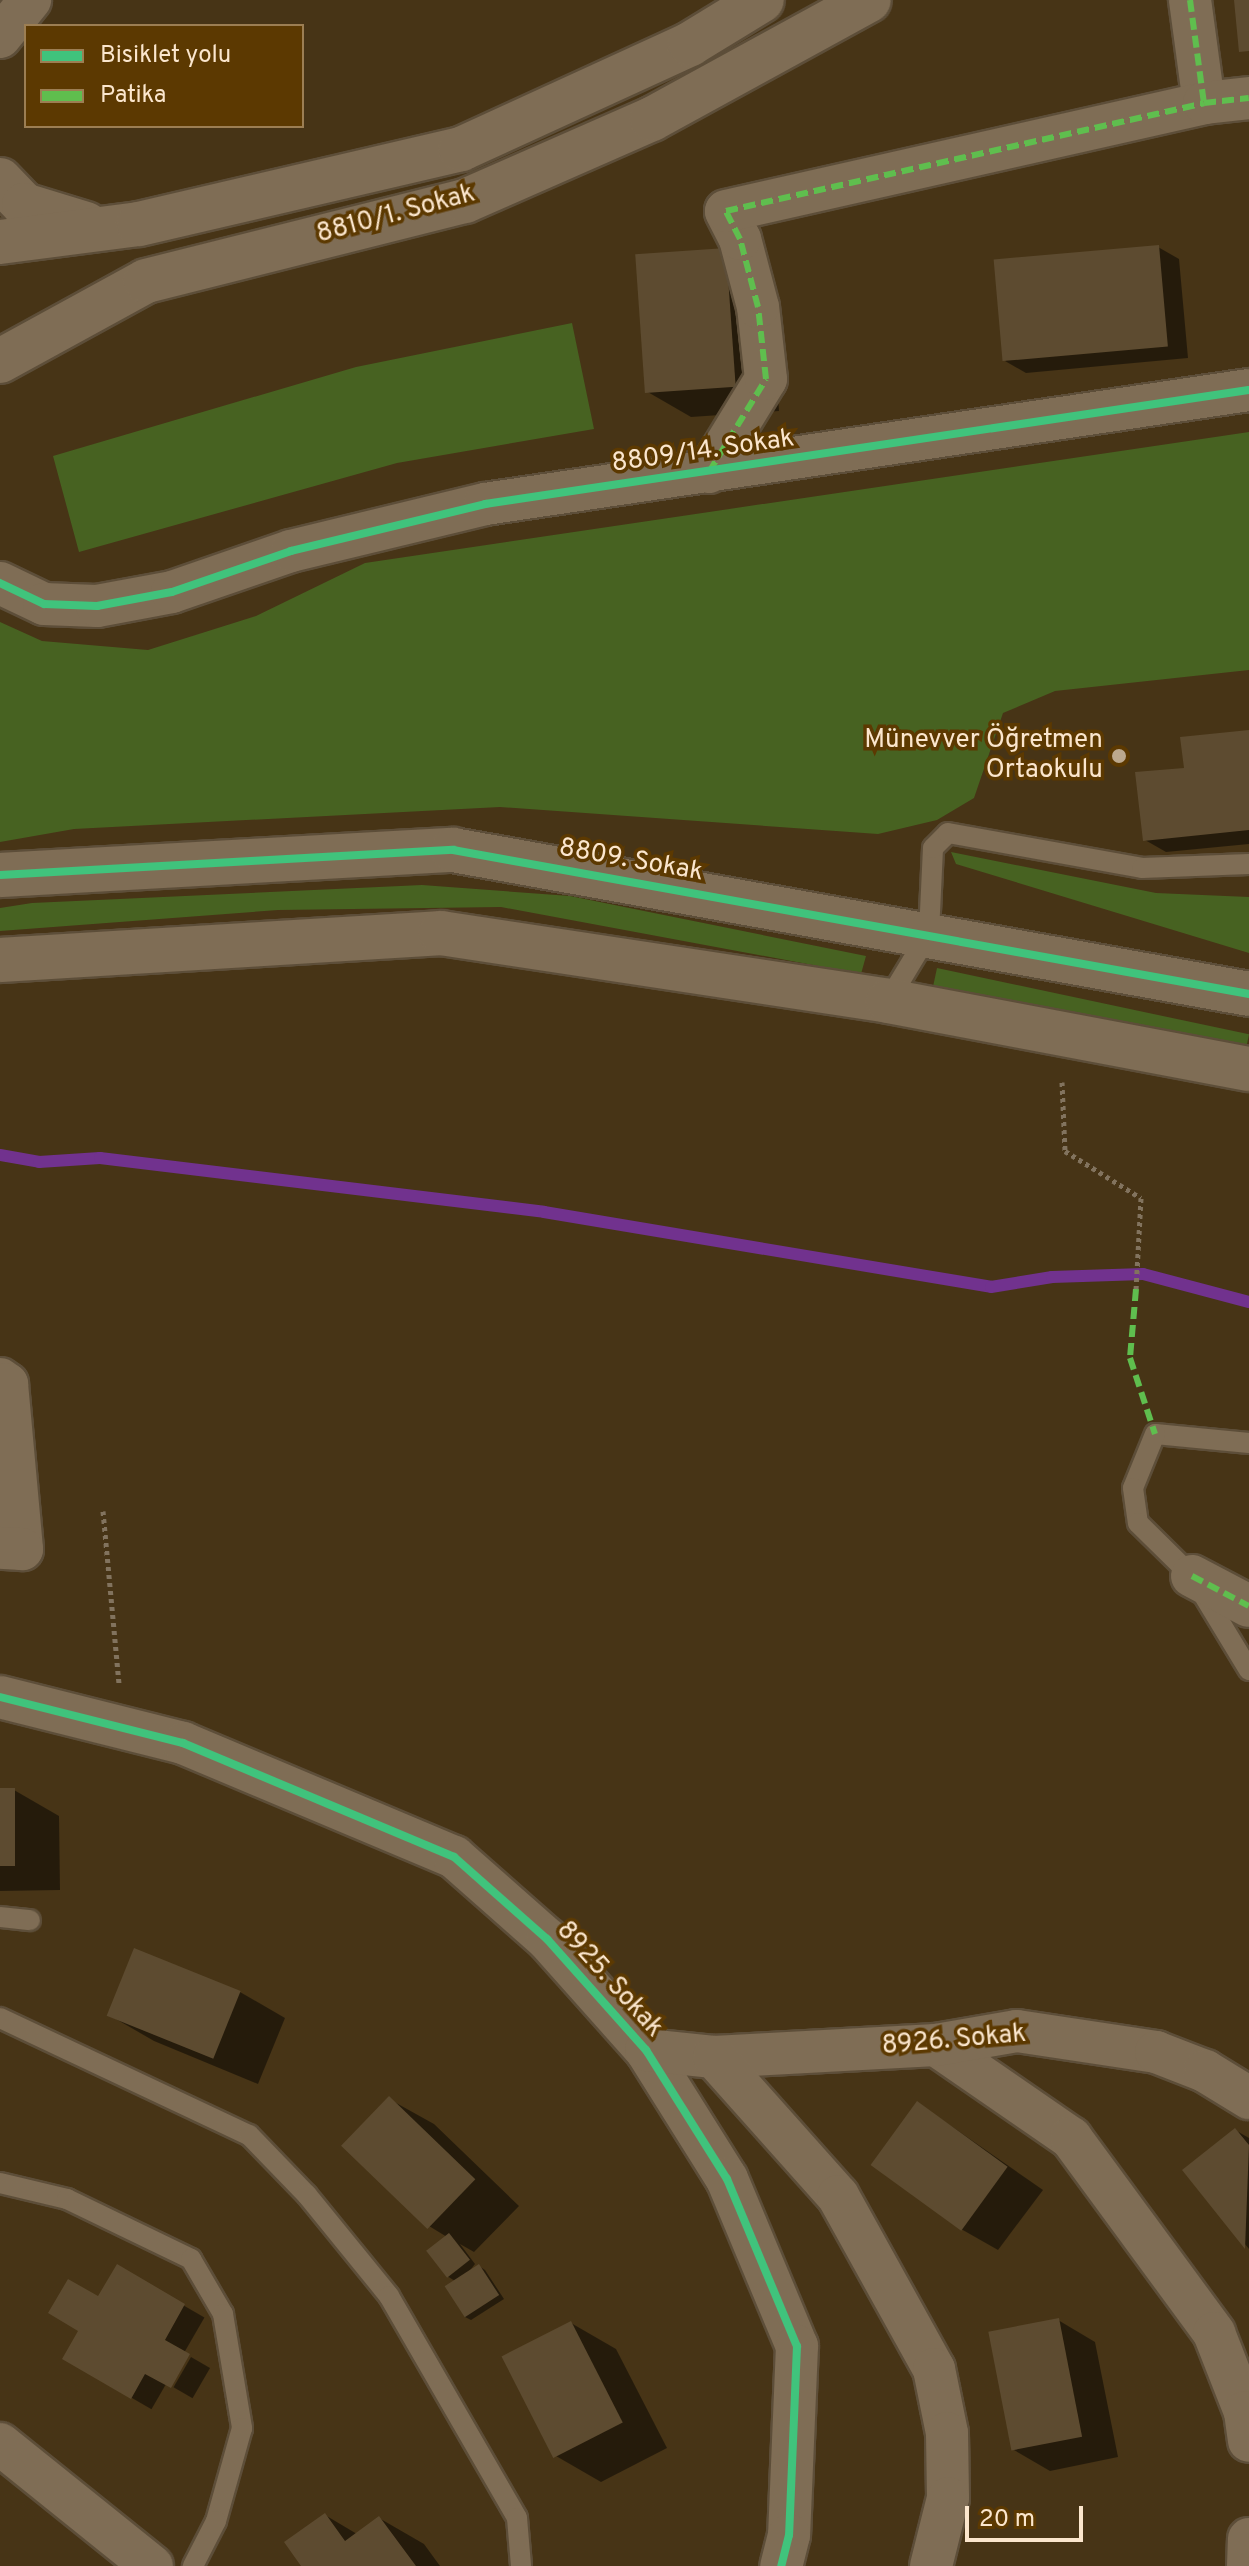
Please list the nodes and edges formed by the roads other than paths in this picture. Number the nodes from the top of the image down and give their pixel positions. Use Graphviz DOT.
graph roads {
  1 [pos="30,0"];
  2 [pos="762,0"];
  3 [pos="869,0"];
  4 [pos="1190,0"];
  5 [pos="0,37"];
  6 [pos="1249,98"];
  7 [pos="1204,103"];
  8 [pos="0,180"];
  9 [pos="104,228"];
  10 [pos="0,242"];
  11 [pos="0,361"];
  12 [pos="1249,390"];
  13 [pos="709,472"];
  14 [pos="0,583"];
  15 [pos="1249,864"];
  16 [pos="0,875"];
  17 [pos="929,933"];
  18 [pos="0,960"];
  19 [pos="1249,994"];
  20 [pos="888,1001"];
  21 [pos="1249,1069"];
  22 [pos="0,1379"];
  23 [pos="1249,1443"];
  24 [pos="0,1548"];
  25 [pos="1192,1576"];
  26 [pos="1249,1606"];
  27 [pos="1249,1670"];
  28 [pos="0,1697"];
  29 [pos="0,1917"];
  30 [pos="30,1920"];
  31 [pos="0,2018"];
  32 [pos="936,2045"];
  33 [pos="646,2050"];
  34 [pos="714,2057"];
  35 [pos="1249,2098"];
  36 [pos="0,2183"];
  37 [pos="1249,2441"];
  38 [pos="0,2444"];
  39 [pos="1249,2539"];
  40 [pos="152,2566"];
  41 [pos="193,2566"];
  42 [pos="521,2566"];
  43 [pos="781,2566"];
  44 [pos="931,2566"];
  45 [pos="1248,2566"];
  1 -- 5 [label="street"];
  2 -- 9 [label="street, 8810/1. Sokak"];
  3 -- 11 [label="street, 8810/1. Sokak"];
  4 -- 7 [label="street"];
  6 -- 7 [label="street"];
  7 -- 13 [label="street"];
  8 -- 9 [label="street"];
  9 -- 10 [label="street, 8810/1. Sokak"];
  12 -- 13 [label="street, 8809/14. Sokak"];
  13 -- 14 [label="street, 8809/14. Sokak"];
  15 -- 17 [label="lane"];
  16 -- 17 [label="street, 8809. Sokak"];
  17 -- 19 [label="street, 8809. Sokak"];
  17 -- 20 [label="lane"];
  18 -- 20 [label="street"];
  20 -- 21 [label="street"];
  22 -- 24 [label="street"];
  23 -- 25 [label="lane"];
  25 -- 26 [label="street"];
  25 -- 27 [label="lane"];
  28 -- 33 [label="street, 8925. Sokak"];
  29 -- 30 [label="lane"];
  31 -- 42 [label="lane"];
  32 -- 34 [label="street, 8926. Sokak"];
  32 -- 35 [label="street, 8926. Sokak"];
  32 -- 37 [label="street"];
  33 -- 34 [label="street, 8926. Sokak"];
  33 -- 43 [label="street, 8925. Sokak"];
  34 -- 44 [label="street"];
  36 -- 41 [label="lane"];
  38 -- 40 [label="street"];
  39 -- 45 [label="street"];
}
